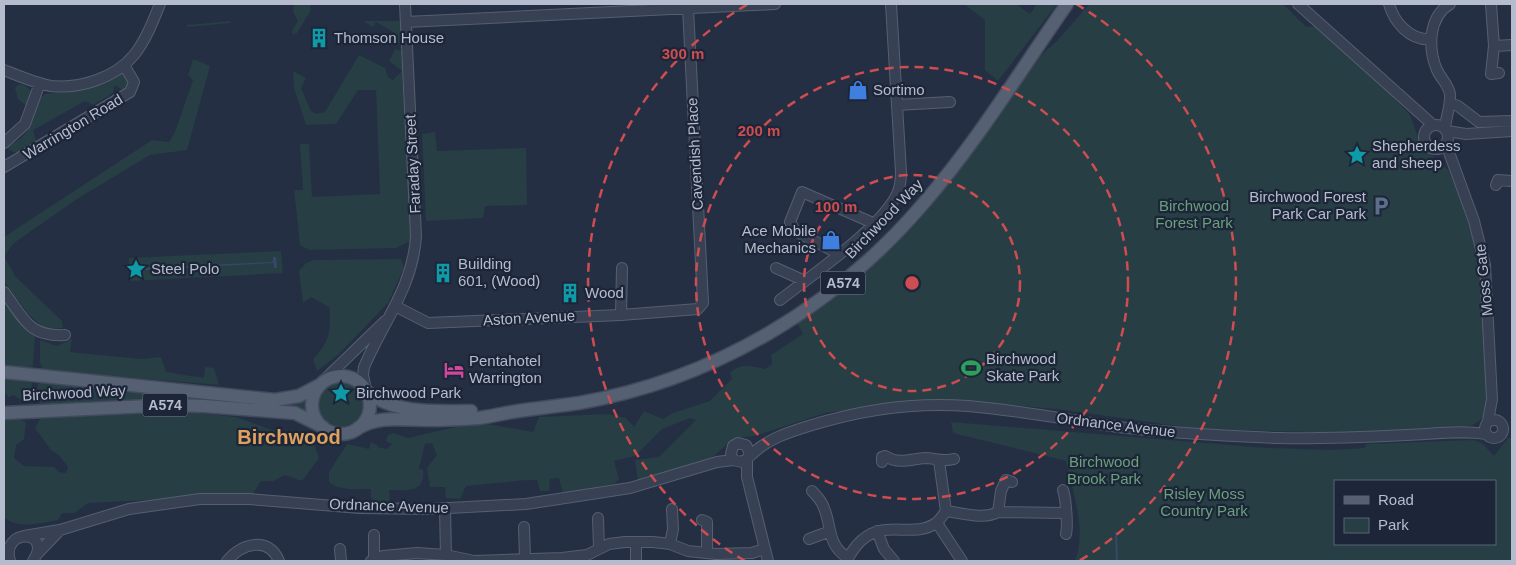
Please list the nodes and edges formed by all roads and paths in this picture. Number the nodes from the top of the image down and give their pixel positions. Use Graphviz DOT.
graph roads {
  1 [pos="160,4"];
  2 [pos="405,4"];
  3 [pos="775,4"];
  4 [pos="891,4"];
  5 [pos="1298,4"];
  6 [pos="1389,4"];
  7 [pos="1450,4"];
  8 [pos="1491,4"];
  9 [pos="1066,5"];
  10 [pos="661,7"];
  11 [pos="688,8"];
  12 [pos="406,22"];
  13 [pos="1431,39"];
  14 [pos="1512,45"];
  15 [pos="1494,46"];
  16 [pos="124,65"];
  17 [pos="4,70"];
  18 [pos="1498,73"];
  19 [pos="40,83"];
  20 [pos="950,102"];
  21 [pos="897,105"];
  22 [pos="1448,107"];
  23 [pos="1417,112"];
  24 [pos="1512,121"];
  25 [pos="1434,125"];
  26 [pos="1512,131"];
  27 [pos="1423,136"];
  28 [pos="1446,136"];
  29 [pos="4,143"];
  30 [pos="1436,149"];
  31 [pos="1453,164"];
  32 [pos="4,168"];
  33 [pos="1512,181"];
  34 [pos="1496,185"];
  35 [pos="873,224"];
  36 [pos="839,254"];
  37 [pos="622,268"];
  38 [pos="776,268"];
  39 [pos="805,280"];
  40 [pos="4,292"];
  41 [pos="703,300"];
  42 [pos="780,300"];
  43 [pos="395,306"];
  44 [pos="621,314"];
  45 [pos="388,319"];
  46 [pos="65,334"];
  47 [pos="4,372"];
  48 [pos="320,384"];
  49 [pos="366,391"];
  50 [pos="1492,399"];
  51 [pos="519,411"];
  52 [pos="4,414"];
  53 [pos="1487,422"];
  54 [pos="1500,422"];
  55 [pos="1512,424"];
  56 [pos="322,427"];
  57 [pos="358,428"];
  58 [pos="1465,431"];
  59 [pos="1512,432"];
  60 [pos="1486,434"];
  61 [pos="1501,435"];
  62 [pos="772,439"];
  63 [pos="736,446"];
  64 [pos="748,458"];
  65 [pos="954,459"];
  66 [pos="734,460"];
  67 [pos="939,461"];
  68 [pos="717,462"];
  69 [pos="882,462"];
  70 [pos="747,477"];
  71 [pos="1012,482"];
  72 [pos="1063,490"];
  73 [pos="812,491"];
  74 [pos="445,509"];
  75 [pos="672,509"];
  76 [pos="946,511"];
  77 [pos="998,512"];
  78 [pos="1065,513"];
  79 [pos="598,518"];
  80 [pos="702,520"];
  81 [pos="937,523"];
  82 [pos="524,527"];
  83 [pos="60,530"];
  84 [pos="877,531"];
  85 [pos="828,532"];
  86 [pos="1066,534"];
  87 [pos="374,535"];
  88 [pos="24,536"];
  89 [pos="809,540"];
  90 [pos="636,543"];
  91 [pos="670,544"];
  92 [pos="599,548"];
  93 [pos="340,549"];
  94 [pos="764,549"];
  95 [pos="707,551"];
  96 [pos="5,553"];
  97 [pos="446,555"];
  98 [pos="35,558"];
  99 [pos="407,558"];
  100 [pos="525,558"];
  101 [pos="730,558"];
  102 [pos="372,560"];
  103 [pos="562,560"];
  104 [pos="848,560"];
  105 [pos="10,561"];
  106 [pos="227,561"];
  107 [pos="279,561"];
  108 [pos="341,561"];
  109 [pos="488,561"];
  110 [pos="636,561"];
  111 [pos="768,561"];
  112 [pos="894,561"];
  113 [pos="962,561"];
  1 -- 16 [label="street"];
  2 -- 12 [label="street, Faraday Street"];
  3 -- 11 [label="street"];
  4 -- 21 [label="street"];
  5 -- 23 [label="street"];
  6 -- 13 [label="street"];
  7 -- 13 [label="street"];
  8 -- 15 [label="street"];
  9 -- 51 [label="main road, Birchwood Way / A574"];
  10 -- 11 [label="street"];
  10 -- 12 [label="street"];
  11 -- 41 [label="street, Cavendish Place"];
  12 -- 43 [label="street, Faraday Street"];
  13 -- 22 [label="street"];
  14 -- 15 [label="street"];
  15 -- 18 [label="street"];
  16 -- 19 [label="street"];
  16 -- 32 [label="street, Warrington Road"];
  17 -- 19 [label="street"];
  19 -- 29 [label="street"];
  20 -- 21 [label="street"];
  21 -- 35 [label="street"];
  22 -- 24 [label="street"];
  22 -- 25 [label="street"];
  22 -- 28 [label="street"];
  23 -- 25 [label="street"];
  23 -- 27 [label="street"];
  25 -- 27 [label="street"];
  25 -- 28 [label="street"];
  26 -- 28 [label="street"];
  27 -- 30 [label="street, Moss Gate"];
  28 -- 30 [label="street"];
  28 -- 31 [label="street, Moss Gate"];
  30 -- 31 [label="street, Moss Gate"];
  31 -- 50 [label="street, Moss Gate"];
  33 -- 34 [label="street"];
  35 -- 36 [label="street"];
  35 -- 36 [label="street"];
  36 -- 39 [label="street"];
  37 -- 44 [label="street"];
  38 -- 39 [label="street"];
  39 -- 42 [label="street"];
  40 -- 46 [label="street"];
  41 -- 44 [label="street, Aston Avenue"];
  43 -- 44 [label="street, Aston Avenue"];
  43 -- 45 [label="street, Faraday Street"];
  45 -- 48 [label="street, Faraday Street"];
  45 -- 49 [label="street, Faraday Street"];
  47 -- 48 [label="main road, Birchwood Way / A574"];
  48 -- 49 [label="main road, A574"];
  48 -- 56 [label="main road"];
  49 -- 51 [label="main road, Birchwood Way / A574"];
  49 -- 57 [label="main road"];
  50 -- 53 [label="street, Moss Gate"];
  50 -- 54 [label="street, Moss Gate"];
  51 -- 57 [label="main road, Birchwood Way / A574"];
  52 -- 56 [label="main road, Birchwood Way / A574"];
  53 -- 54 [label="street"];
  53 -- 58 [label="street, Ordnance Avenue"];
  53 -- 60 [label="street"];
  54 -- 55 [label="street"];
  54 -- 61 [label="street"];
  56 -- 57 [label="main road, A574"];
  58 -- 60 [label="street, Ordnance Avenue"];
  58 -- 62 [label="street, Ordnance Avenue"];
  59 -- 61 [label="street"];
  60 -- 61 [label="street"];
  62 -- 63 [label="street, Ordnance Avenue"];
  62 -- 64 [label="street, Ordnance Avenue"];
  63 -- 64 [label="street"];
  63 -- 66 [label="street"];
  63 -- 68 [label="street, Ordnance Avenue"];
  64 -- 66 [label="street"];
  64 -- 70 [label="street"];
  65 -- 67 [label="street"];
  66 -- 68 [label="street, Ordnance Avenue"];
  66 -- 70 [label="street"];
  67 -- 69 [label="street"];
  67 -- 76 [label="street"];
  68 -- 74 [label="street, Ordnance Avenue"];
  70 -- 94 [label="street"];
  71 -- 77 [label="street"];
  72 -- 78 [label="street"];
  73 -- 85 [label="street"];
  74 -- 83 [label="street, Ordnance Avenue"];
  74 -- 97 [label="street"];
  75 -- 91 [label="street"];
  76 -- 77 [label="street"];
  76 -- 81 [label="street"];
  77 -- 78 [label="street"];
  78 -- 86 [label="street"];
  79 -- 92 [label="street"];
  80 -- 95 [label="street"];
  81 -- 84 [label="street"];
  81 -- 113 [label="street"];
  82 -- 100 [label="street"];
  83 -- 88 [label="street, Ordnance Avenue"];
  83 -- 98 [label="street, Ordnance Avenue"];
  84 -- 104 [label="street"];
  84 -- 112 [label="street"];
  85 -- 89 [label="street"];
  85 -- 104 [label="street"];
  87 -- 102 [label="street"];
  88 -- 96 [label="street"];
  88 -- 98 [label="street"];
  90 -- 91 [label="street"];
  90 -- 92 [label="street"];
  90 -- 110 [label="street"];
  91 -- 95 [label="street"];
  92 -- 103 [label="street"];
  93 -- 108 [label="street"];
  94 -- 101 [label="street"];
  94 -- 111 [label="street"];
  95 -- 101 [label="street"];
  96 -- 105 [label="street"];
  97 -- 99 [label="street"];
  97 -- 109 [label="street"];
  99 -- 102 [label="street"];
  100 -- 103 [label="street"];
  100 -- 109 [label="street"];
  106 -- 107 [label="street"];
}
